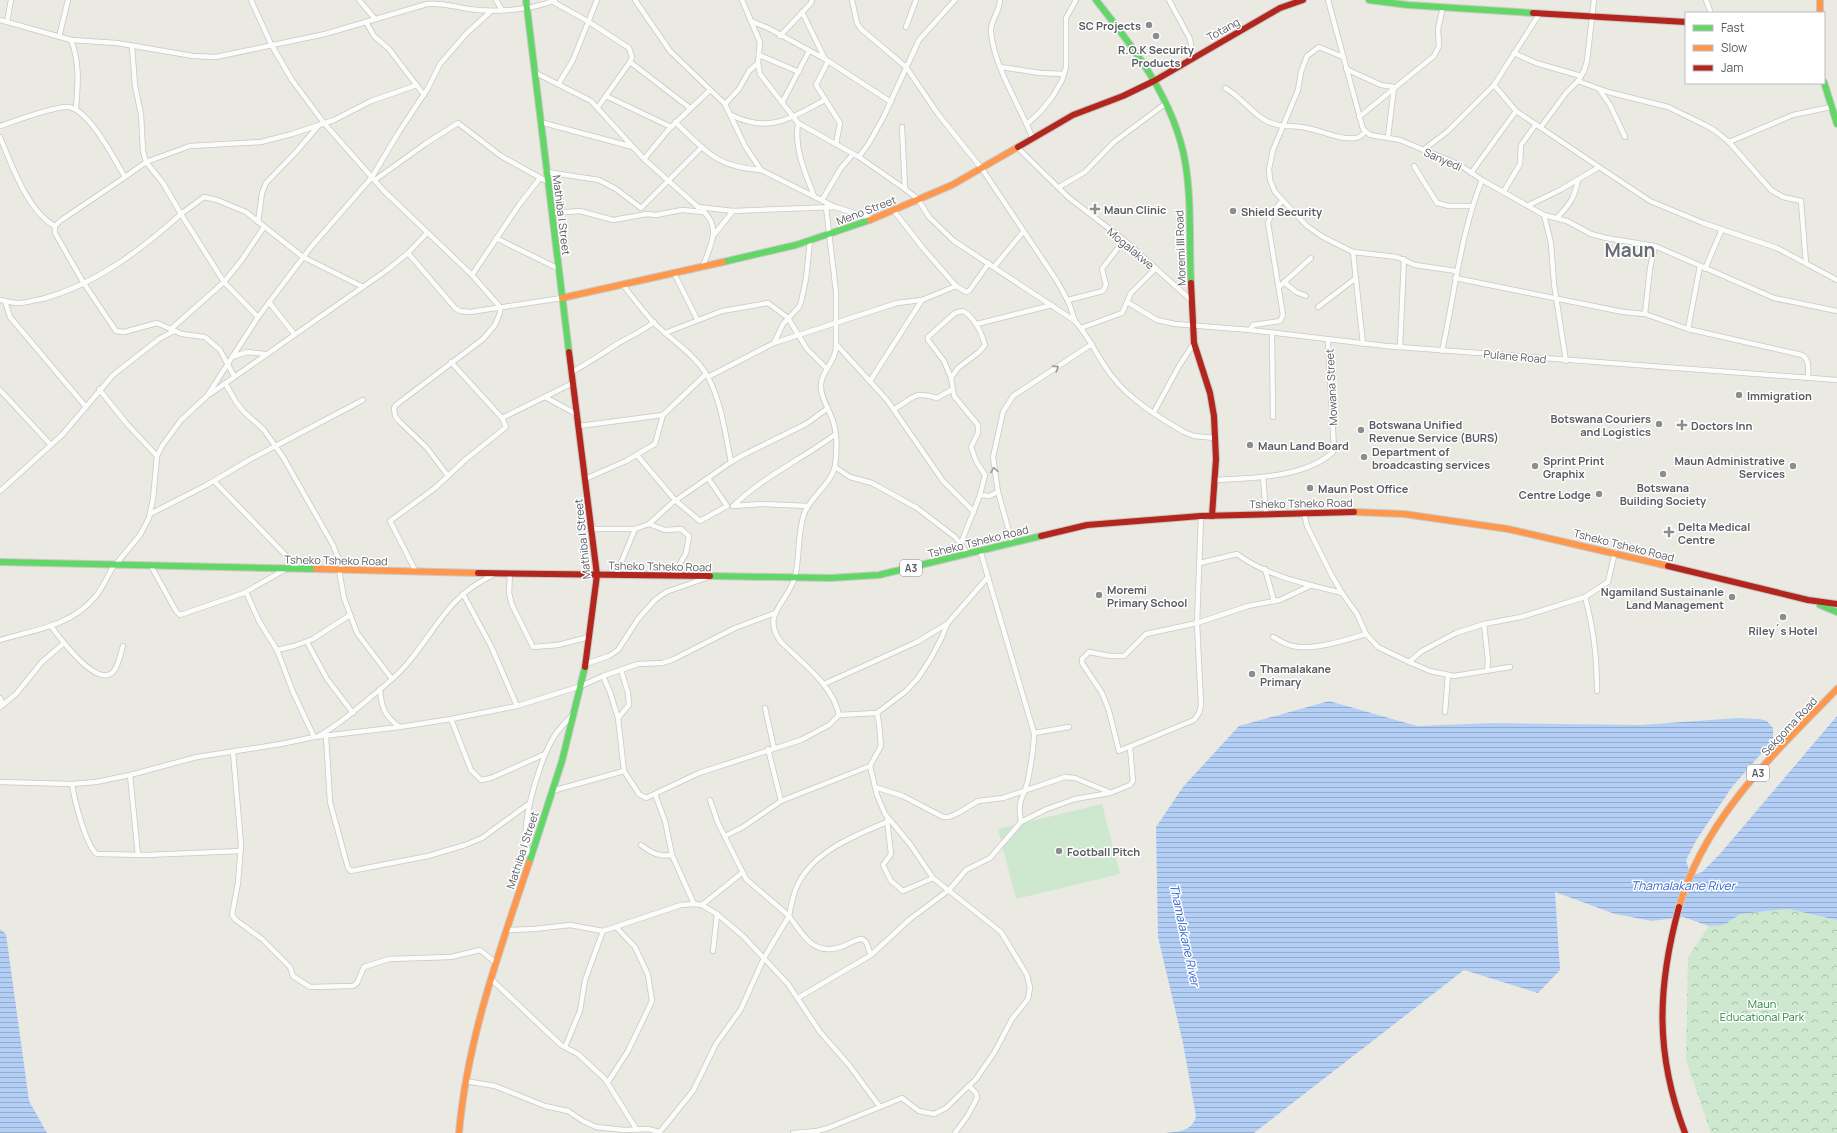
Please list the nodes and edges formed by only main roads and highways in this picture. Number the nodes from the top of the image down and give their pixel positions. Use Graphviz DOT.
graph roads {
  1 [pos="526,0"];
  2 [pos="1096,0"];
  3 [pos="1304,0"];
  4 [pos="1369,0"];
  5 [pos="1820,0"];
  6 [pos="1294,1"];
  7 [pos="1409,3"];
  8 [pos="1820,12"];
  9 [pos="1685,22"];
  10 [pos="1154,81"];
  11 [pos="1825,84"];
  12 [pos="1837,124"];
  13 [pos="562,298"];
  14 [pos="1212,516"];
  15 [pos="0,562"];
  16 [pos="597,575"];
  17 [pos="1808,600"];
  18 [pos="1837,604"];
  19 [pos="1837,612"];
  20 [pos="1837,689"];
  21 [pos="459,1133"];
  22 [pos="1685,1133"];
  1 -- 13 [label="main road, Mathiba I Street"];
  2 -- 10 [label="main road, Moremi III Road"];
  3 -- 6 [label="main road, Totang"];
  4 -- 7 [label="main road"];
  5 -- 8 [label="main road"];
  6 -- 10 [label="main road, Totang"];
  7 -- 9 [label="main road"];
  10 -- 13 [label="main road, Meno Street"];
  10 -- 14 [label="main road, Moremi III Road"];
  11 -- 12 [label="main road"];
  13 -- 16 [label="main road, Mathiba I Street"];
  14 -- 16 [label="main road, Tsheko Tsheko Road / A3"];
  14 -- 17 [label="main road, Tsheko Tsheko Road / A3"];
  15 -- 16 [label="main road, Tsheko Tsheko Road / A3"];
  16 -- 21 [label="main road, Mathiba I Street"];
  17 -- 18 [label="main road, Tsheko Tsheko Road / A3"];
  17 -- 19 [label="main road, Tsheko Tsheko Road / A3"];
  20 -- 22 [label="main road, Sekgoma Road / A3"];
}
